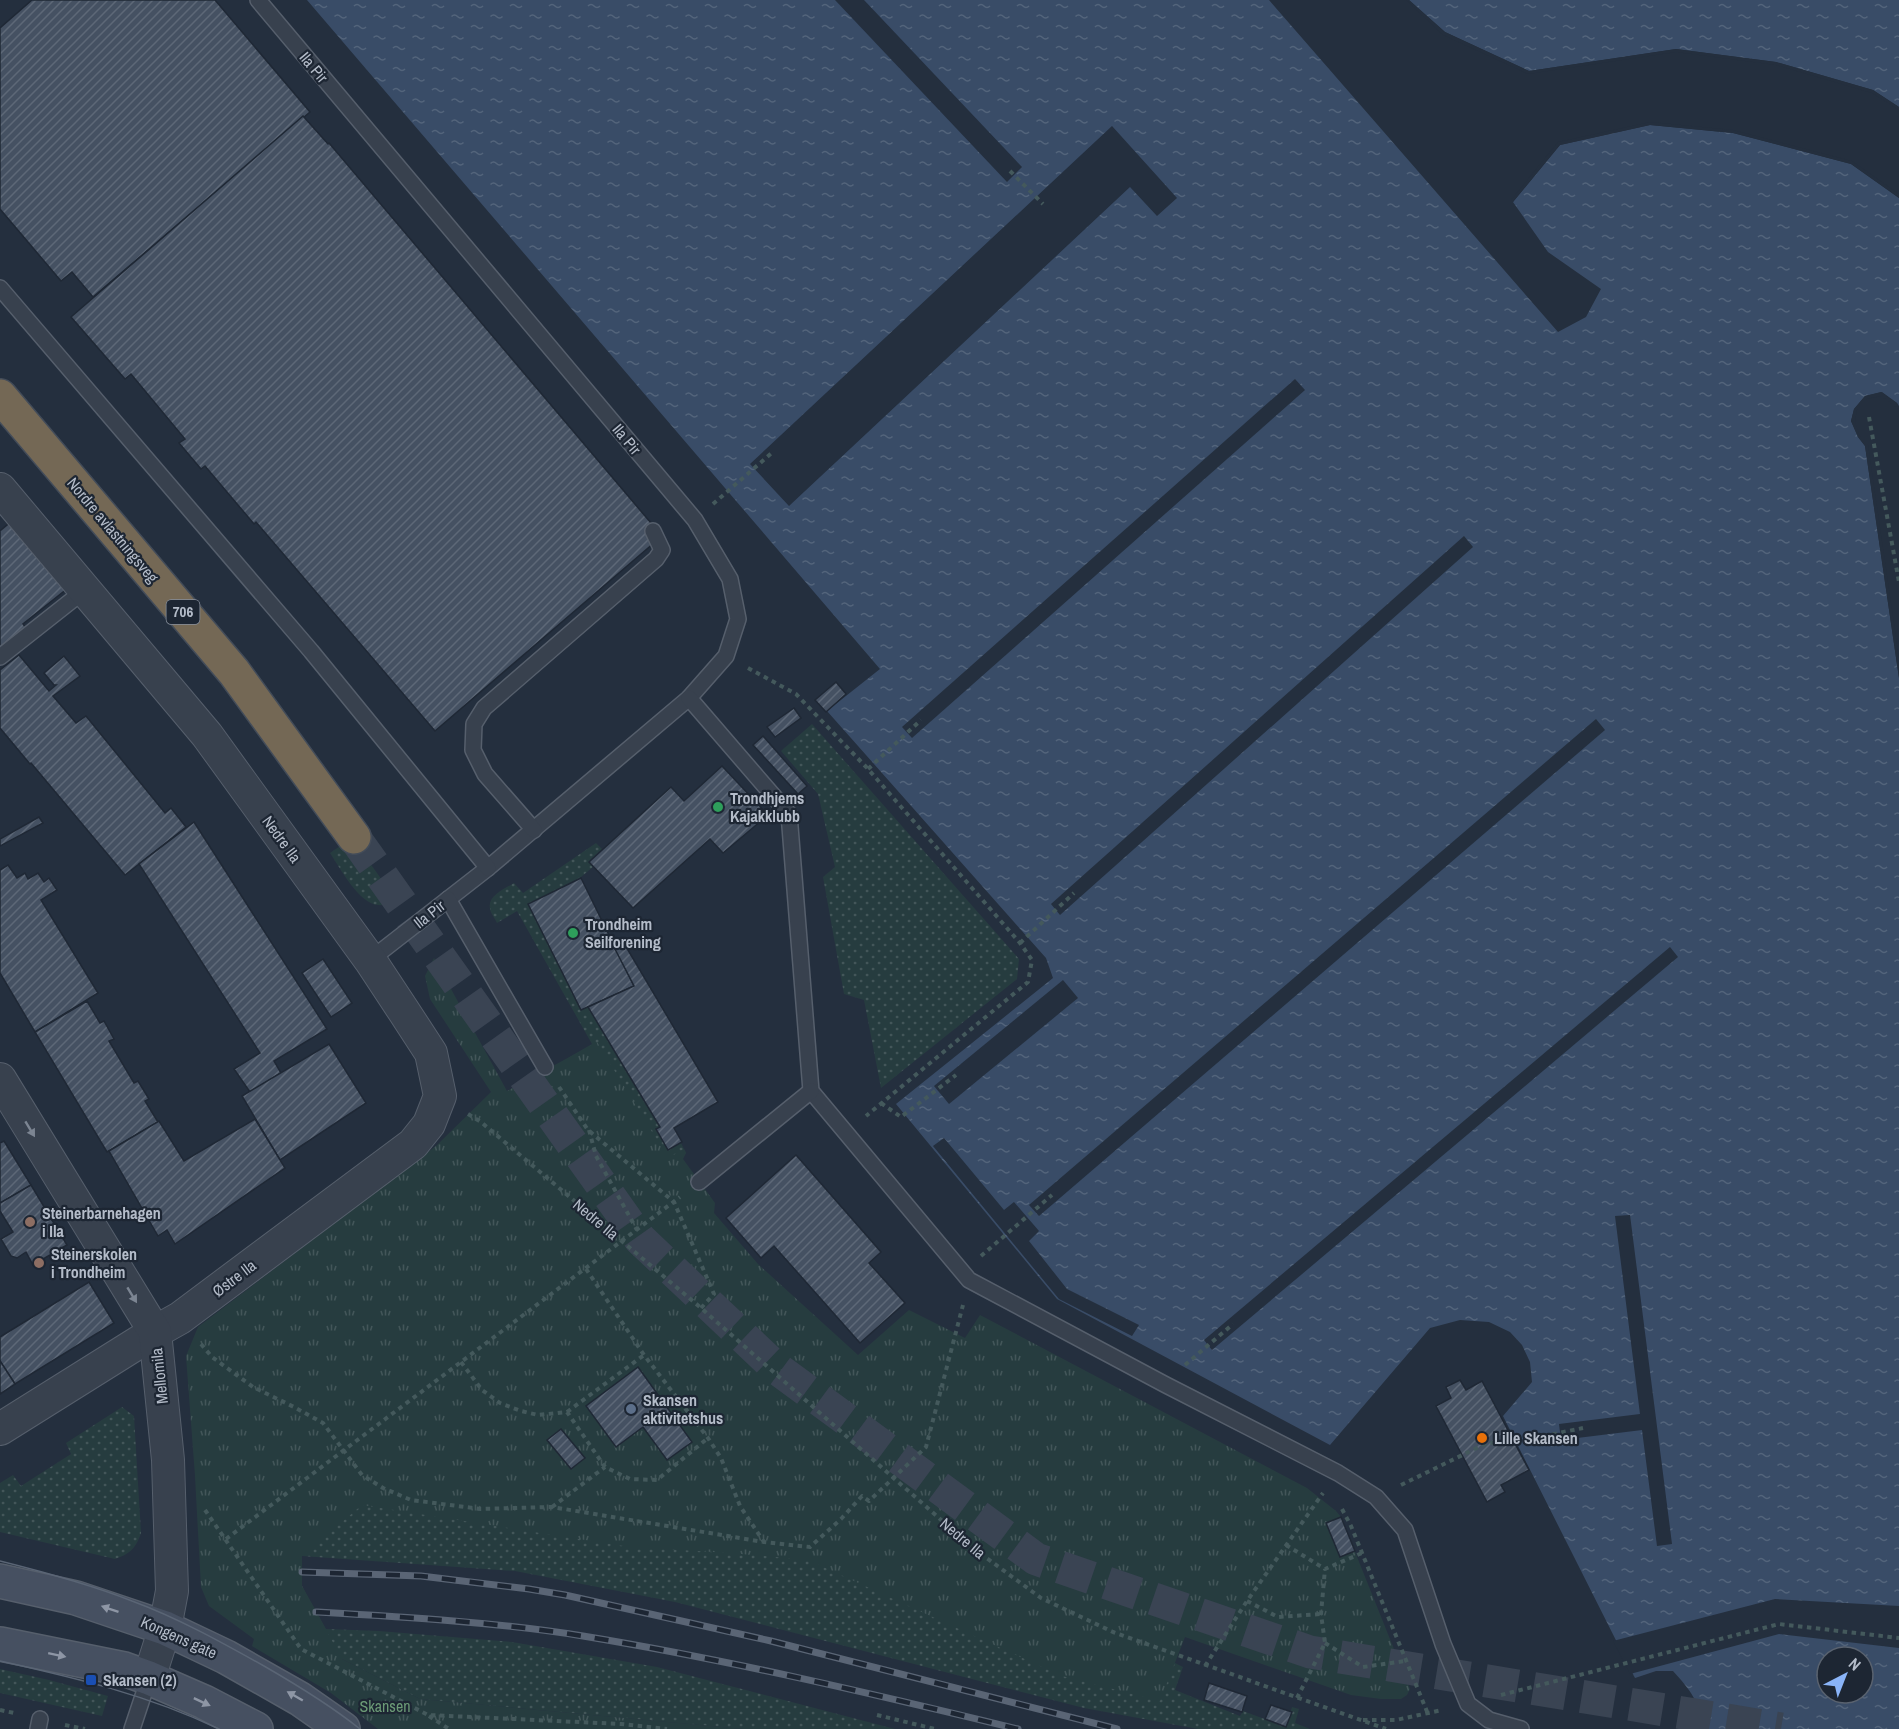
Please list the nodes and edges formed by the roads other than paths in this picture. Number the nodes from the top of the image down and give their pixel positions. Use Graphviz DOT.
graph roads {
  1 [pos="258,0"];
  2 [pos="0,288"];
  3 [pos="0,396"];
  4 [pos="0,489"];
  5 [pos="653,531"];
  6 [pos="85,588"];
  7 [pos="0,657"];
  8 [pos="689,698"];
  9 [pos="534,830"];
  10 [pos="354,837"];
  11 [pos="488,868"];
  12 [pos="448,899"];
  13 [pos="370,960"];
  14 [pos="545,1067"];
  15 [pos="0,1078"];
  16 [pos="811,1091"];
  17 [pos="440,1096"];
  18 [pos="699,1182"];
  19 [pos="167,1325"];
  20 [pos="0,1429"];
  21 [pos="0,1581"];
  22 [pos="165,1628"];
  23 [pos="0,1644"];
  24 [pos="149,1678"];
  25 [pos="132,1729"];
  26 [pos="256,1729"];
  27 [pos="343,1729"];
  28 [pos="1521,1729"];
  1 -- 8 [label="lane, Ila Pir"];
  2 -- 11 [label="lane"];
  3 -- 10 [label="highway, Nordre avlastningsveg / 706"];
  4 -- 6 [label="street, Nedre Ila"];
  5 -- 9 [label="lane"];
  6 -- 7 [label="lane"];
  6 -- 13 [label="street, Nedre Ila"];
  8 -- 9 [label="lane, Ila Pir"];
  8 -- 16 [label="lane"];
  9 -- 11 [label="lane, Ila Pir"];
  11 -- 12 [label="lane, Ila Pir"];
  12 -- 13 [label="lane, Ila Pir"];
  12 -- 14 [label="lane"];
  13 -- 17 [label="street, Nedre Ila"];
  15 -- 19 [label="street, Mellomila, one-way"];
  16 -- 18 [label="lane"];
  16 -- 28 [label="lane"];
  17 -- 19 [label="street, Østre Ila"];
  19 -- 20 [label="street, Østre Ila"];
  19 -- 22 [label="street, Mellomila"];
  22 -- 21 [label="main road, Kongens gate, one-way"];
  22 -- 24 [label="street, Mellomila"];
  27 -- 22 [label="main road, Kongens gate, one-way"];
  23 -- 24 [label="main road, one-way"];
  24 -- 25 [label="lane"];
  24 -- 26 [label="main road, one-way"];
}
